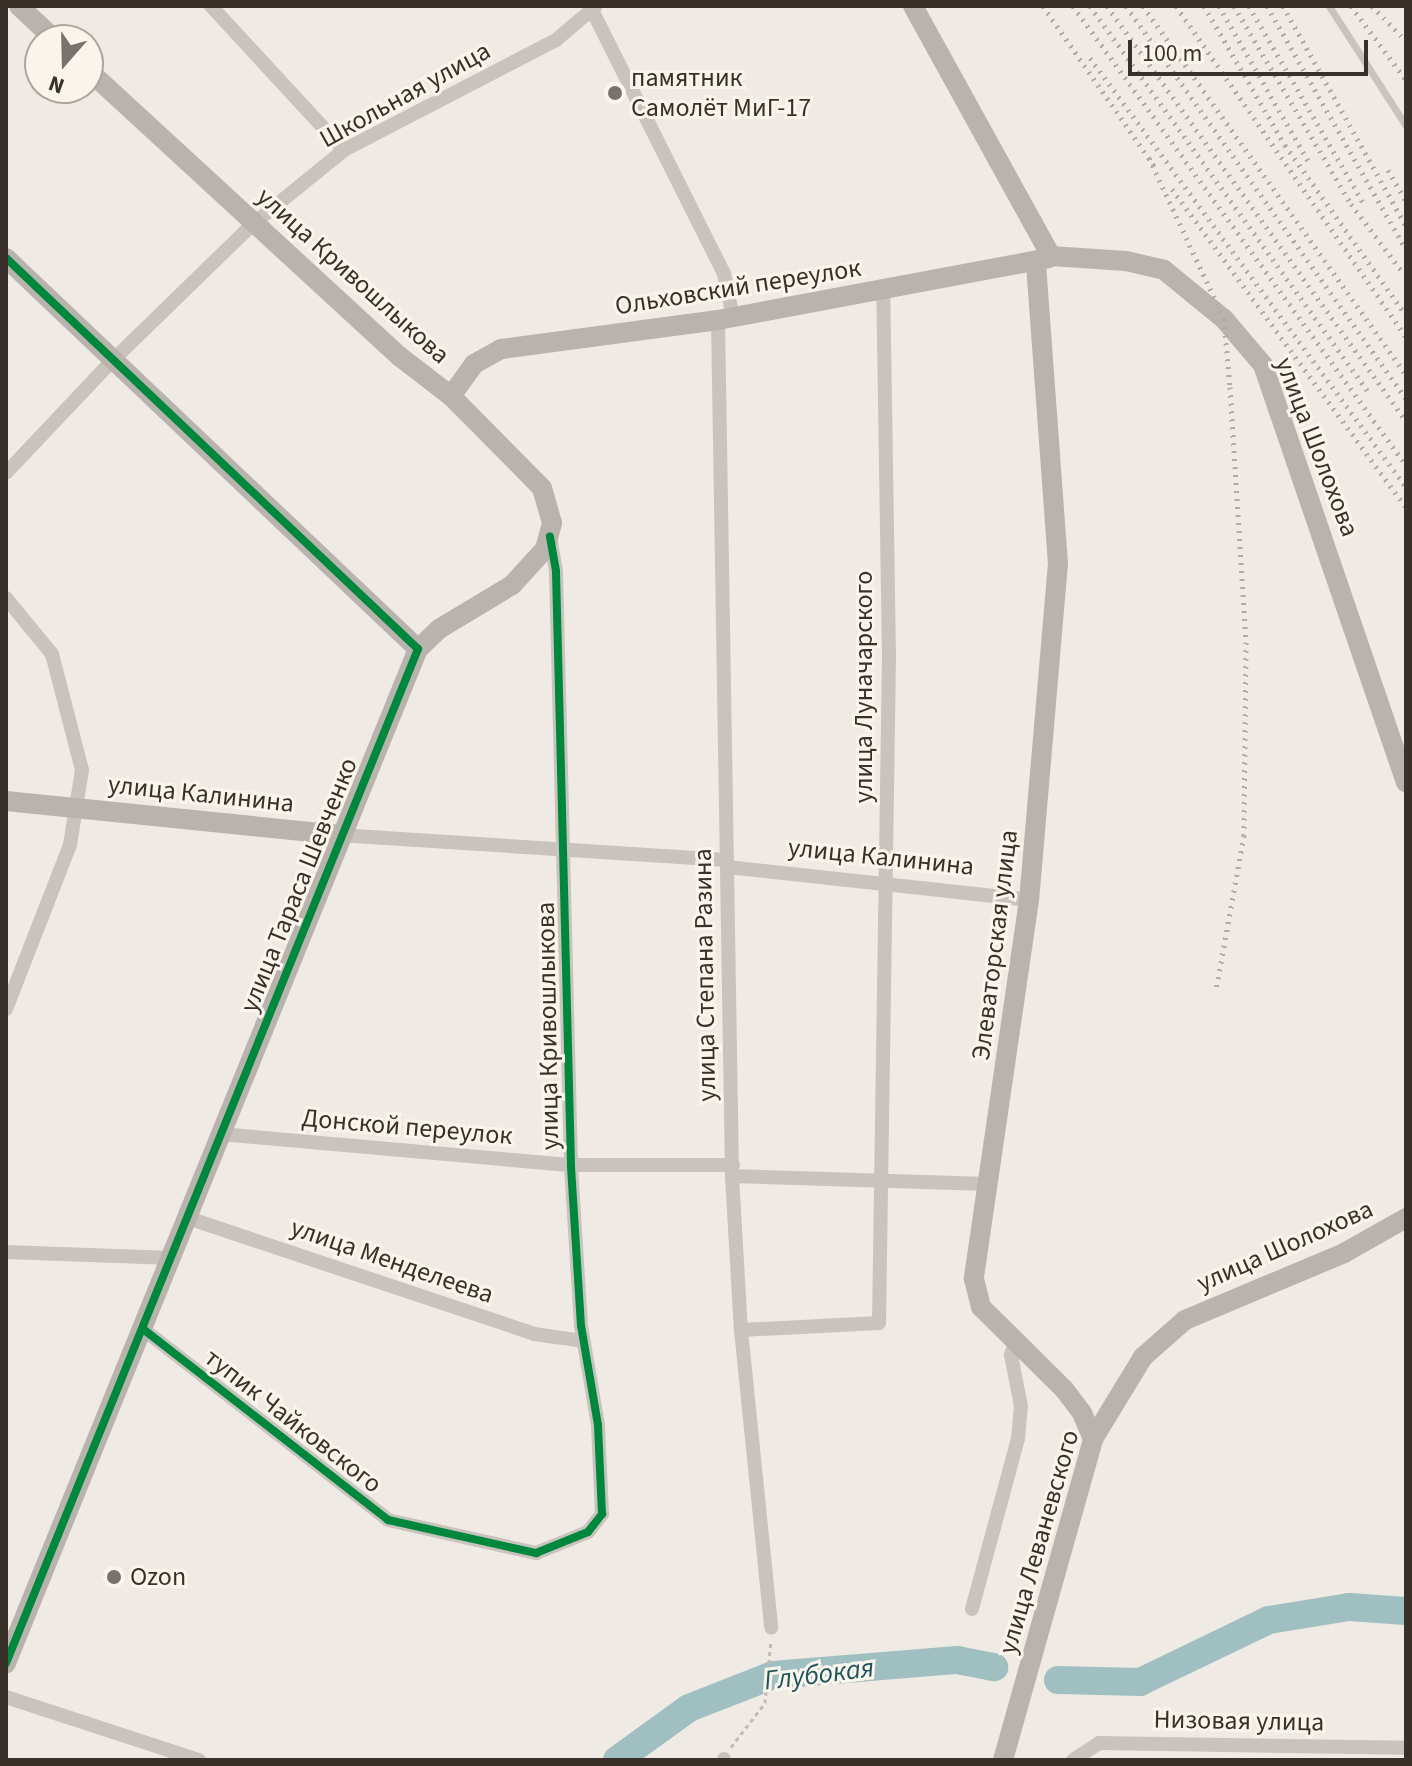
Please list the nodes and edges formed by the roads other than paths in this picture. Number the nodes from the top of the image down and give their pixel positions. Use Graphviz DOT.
graph roads {
  1 [pos="19,6"];
  2 [pos="211,6"];
  3 [pos="913,6"];
  4 [pos="1329,6"];
  5 [pos="592,7"];
  6 [pos="38,24"];
  7 [pos="104,85"];
  8 [pos="1406,126"];
  9 [pos="344,150"];
  10 [pos="253,224"];
  11 [pos="6,258"];
  12 [pos="1044,260"];
  13 [pos="883,291"];
  14 [pos="726,318"];
  15 [pos="113,360"];
  16 [pos="451,396"];
  17 [pos="6,473"];
  18 [pos="550,537"];
  19 [pos="6,598"];
  20 [pos="418,649"];
  21 [pos="1406,782"];
  22 [pos="6,801"];
  23 [pos="76,807"];
  24 [pos="339,835"];
  25 [pos="564,852"];
  26 [pos="726,864"];
  27 [pos="887,881"];
  28 [pos="1029,900"];
  29 [pos="6,1009"];
  30 [pos="221,1134"];
  31 [pos="571,1165"];
  32 [pos="732,1170"];
  33 [pos="881,1178"];
  34 [pos="989,1184"];
  35 [pos="188,1218"];
  36 [pos="1406,1218"];
  37 [pos="6,1252"];
  38 [pos="172,1258"];
  39 [pos="1185,1320"];
  40 [pos="143,1329"];
  41 [pos="741,1330"];
  42 [pos="583,1341"];
  43 [pos="1016,1341"];
  44 [pos="1093,1439"];
  45 [pos="602,1514"];
  46 [pos="972,1609"];
  47 [pos="771,1627"];
  48 [pos="6,1663"];
  49 [pos="6,1697"];
  50 [pos="1406,1748"];
  51 [pos="1073,1758"];
  52 [pos="199,1760"];
  53 [pos="1003,1760"];
  1 -- 6 [label="street"];
  2 -- 9 [label="street"];
  3 -- 12 [label="street"];
  4 -- 8 [label="lane"];
  5 -- 9 [label="street, Школьная улица"];
  5 -- 14 [label="street"];
  7 -- 10 [label="street, улица Кривошлыкова"];
  9 -- 10 [label="street, Школьная улица"];
  10 -- 15 [label="street, Школьная улица"];
  10 -- 16 [label="street, улица Кривошлыкова"];
  11 -- 15 [label="street"];
  12 -- 13 [label="street, Ольховский переулок"];
  12 -- 21 [label="street, улица Шолохова"];
  12 -- 28 [label="street, Элеваторская улица"];
  13 -- 14 [label="street, Ольховский переулок"];
  13 -- 27 [label="street, улица Луначарского"];
  14 -- 16 [label="street, Ольховский переулок"];
  14 -- 26 [label="street, улица Степана Разина"];
  15 -- 17 [label="street, Школьная улица"];
  15 -- 20 [label="street"];
  16 -- 18 [label="street, улица Кривошлыкова"];
  18 -- 20 [label="street"];
  18 -- 25 [label="street, улица Кривошлыкова"];
  19 -- 23 [label="street"];
  20 -- 24 [label="street, улица Тараса Шевченко"];
  22 -- 23 [label="street, улица Калинина"];
  23 -- 24 [label="street, улица Калинина"];
  23 -- 29 [label="street"];
  24 -- 25 [label="street, улица Калинина"];
  24 -- 30 [label="street, улица Тараса Шевченко"];
  25 -- 26 [label="street, улица Калинина"];
  25 -- 31 [label="street, улица Кривошлыкова"];
  26 -- 27 [label="street, улица Калинина"];
  26 -- 32 [label="street, улица Степана Разина"];
  27 -- 28 [label="street, улица Калинина"];
  27 -- 33 [label="street, улица Луначарского"];
  28 -- 34 [label="street, Элеваторская улица"];
  30 -- 31 [label="street, Донской переулок"];
  30 -- 35 [label="street, улица Тараса Шевченко"];
  31 -- 32 [label="street, Донской переулок"];
  31 -- 42 [label="street, улица Кривошлыкова"];
  32 -- 33 [label="street, Донской переулок"];
  32 -- 41 [label="street, улица Степана Разина"];
  33 -- 34 [label="street, Донской переулок"];
  33 -- 41 [label="street, улица Луначарского"];
  34 -- 43 [label="street, Элеваторская улица"];
  35 -- 38 [label="street, улица Тараса Шевченко"];
  35 -- 42 [label="street, улица Менделеева"];
  36 -- 39 [label="street, улица Шолохова"];
  37 -- 38 [label="street"];
  38 -- 40 [label="street, улица Тараса Шевченко"];
  39 -- 44 [label="street, улица Леваневского"];
  40 -- 45 [label="street, тупик Чайковского"];
  40 -- 48 [label="street, улица Тараса Шевченко"];
  41 -- 47 [label="street, улица Степана Разина"];
  42 -- 45 [label="street, улица Кривошлыкова"];
  43 -- 44 [label="street, Элеваторская улица"];
  43 -- 46 [label="street"];
  44 -- 53 [label="street, улица Леваневского"];
  49 -- 52 [label="street"];
  50 -- 51 [label="street, Низовая улица"];
}
